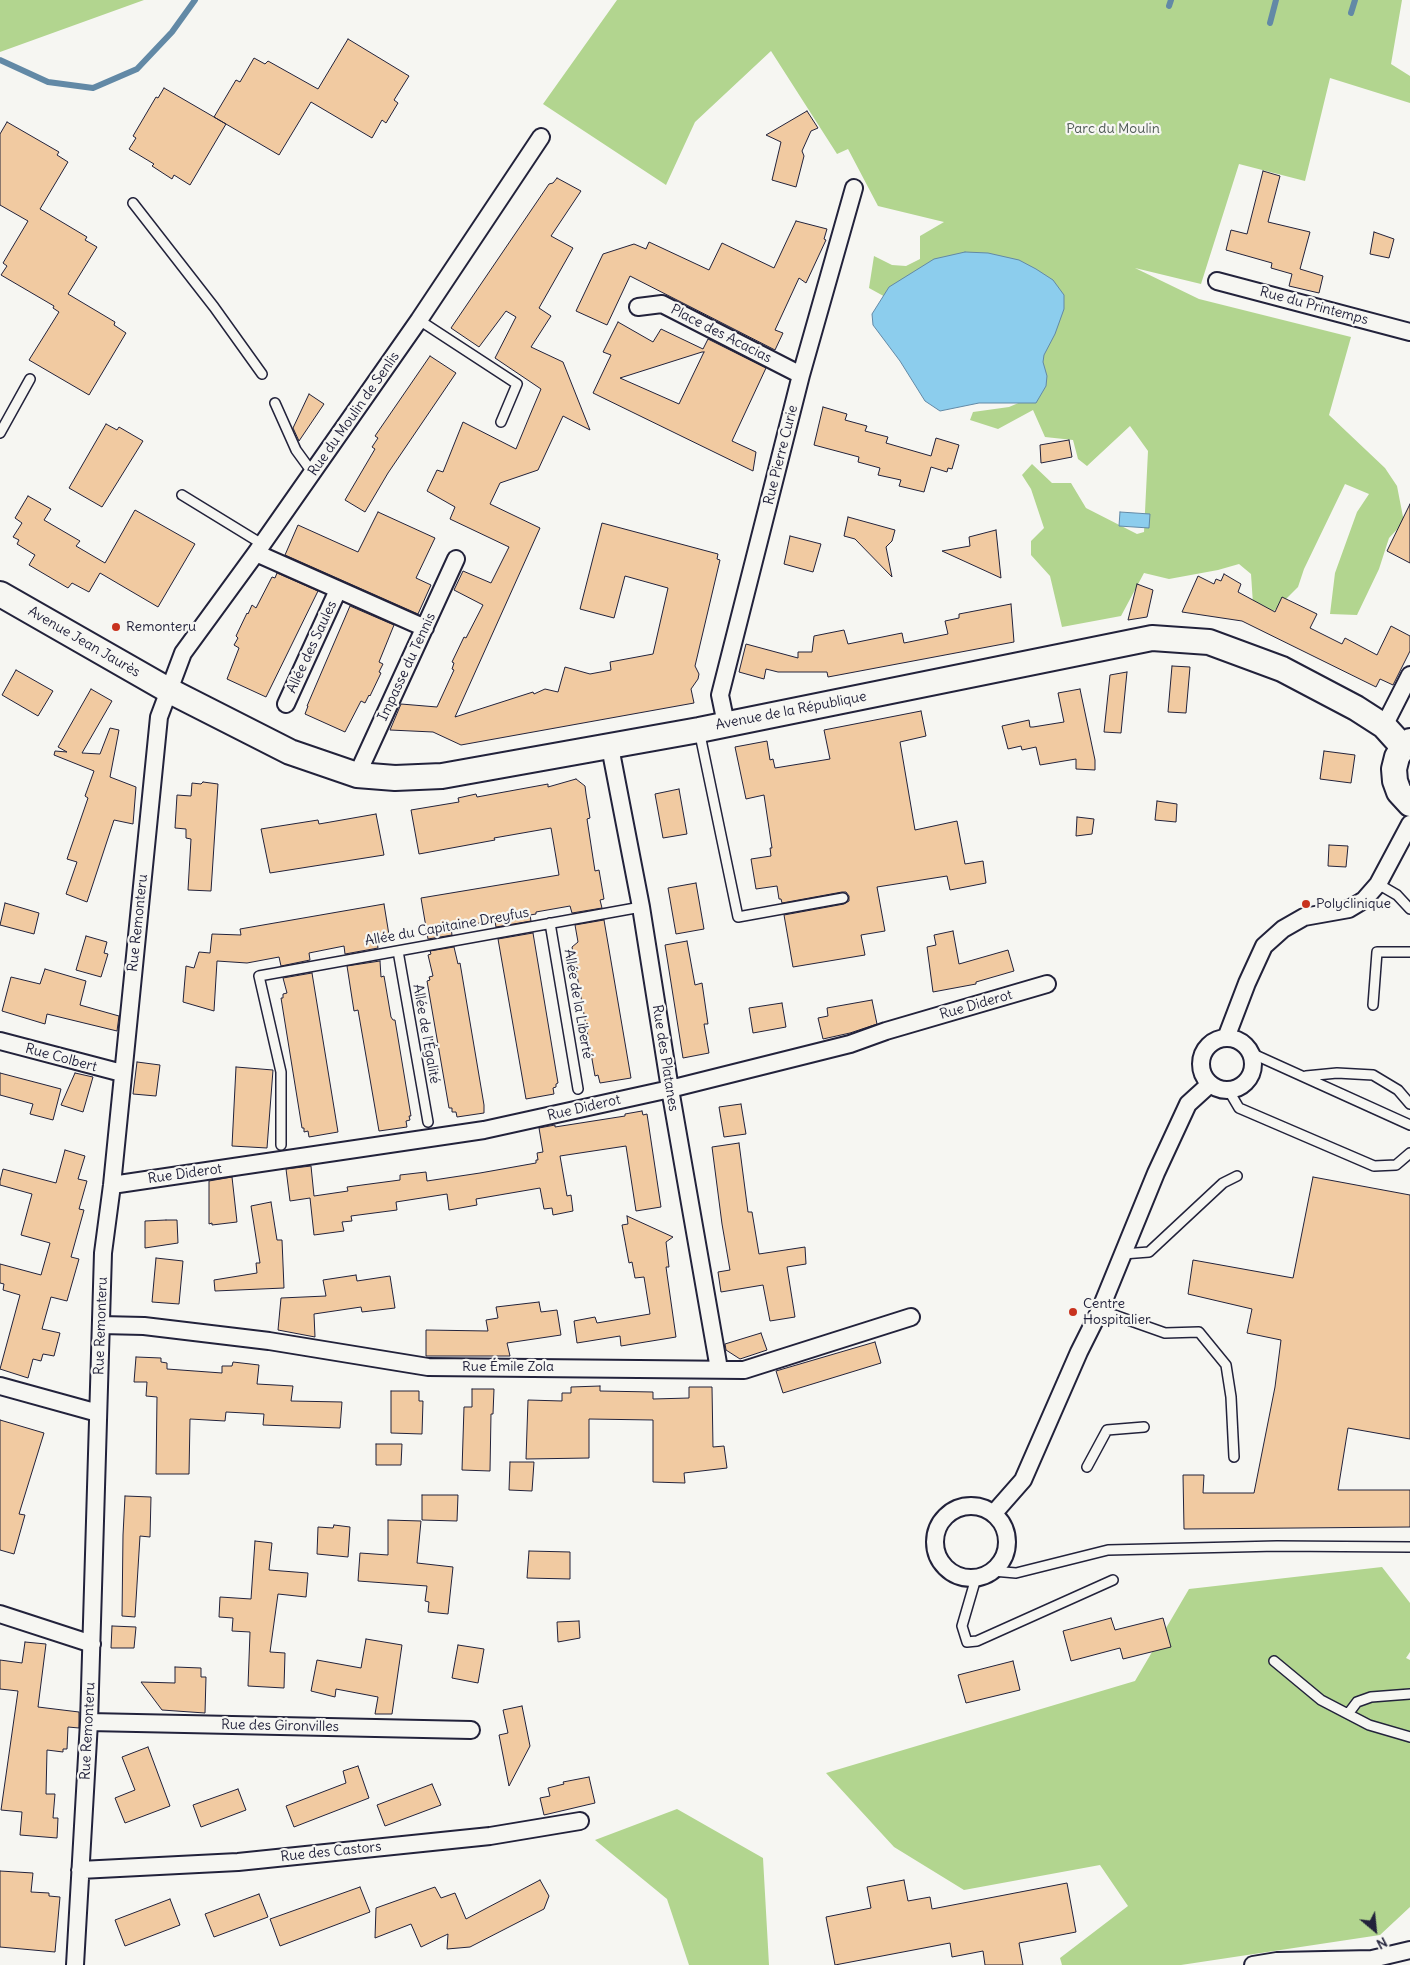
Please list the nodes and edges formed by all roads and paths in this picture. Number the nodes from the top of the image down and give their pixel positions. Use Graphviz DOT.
graph roads {
  1 [pos="542,137"];
  2 [pos="854,188"];
  3 [pos="133,203"];
  4 [pos="1217,281"];
  5 [pos="638,307"];
  6 [pos="419,320"];
  7 [pos="1410,332"];
  8 [pos="262,374"];
  9 [pos="801,375"];
  10 [pos="30,379"];
  11 [pos="275,402"];
  12 [pos="501,422"];
  13 [pos="0,433"];
  14 [pos="312,472"];
  15 [pos="182,495"];
  16 [pos="259,548"];
  17 [pos="456,559"];
  18 [pos="338,590"];
  19 [pos="0,594"];
  20 [pos="425,628"];
  21 [pos="1410,675"];
  22 [pos="168,690"];
  23 [pos="286,704"];
  24 [pos="726,724"];
  25 [pos="1384,726"];
  26 [pos="698,730"];
  27 [pos="1407,744"];
  28 [pos="610,747"];
  29 [pos="357,775"];
  30 [pos="1410,804"];
  31 [pos="1410,824"];
  32 [pos="1378,884"];
  33 [pos="843,898"];
  34 [pos="641,907"];
  35 [pos="1410,909"];
  36 [pos="550,923"];
  37 [pos="398,950"];
  38 [pos="1410,952"];
  39 [pos="1047,984"];
  40 [pos="1373,1005"];
  41 [pos="1226,1038"];
  42 [pos="0,1041"];
  43 [pos="1251,1053"];
  44 [pos="122,1073"];
  45 [pos="1304,1077"];
  46 [pos="1210,1084"];
  47 [pos="578,1089"];
  48 [pos="670,1089"];
  49 [pos="1229,1090"];
  50 [pos="1410,1104"];
  51 [pos="428,1122"];
  52 [pos="1410,1125"];
  53 [pos="281,1145"];
  54 [pos="1410,1153"];
  55 [pos="1238,1176"];
  56 [pos="112,1185"];
  57 [pos="1123,1254"];
  58 [pos="1100,1310"];
  59 [pos="911,1317"];
  60 [pos="101,1325"];
  61 [pos="719,1369"];
  62 [pos="0,1386"];
  63 [pos="98,1413"];
  64 [pos="1144,1427"];
  65 [pos="1234,1457"];
  66 [pos="1087,1467"];
  67 [pos="994,1513"];
  68 [pos="1410,1547"];
  69 [pos="993,1571"];
  70 [pos="976,1578"];
  71 [pos="1113,1580"];
  72 [pos="0,1614"];
  73 [pos="92,1644"];
  74 [pos="1274,1661"];
  75 [pos="1410,1694"];
  76 [pos="1348,1714"];
  77 [pos="89,1722"];
  78 [pos="471,1730"];
  79 [pos="1410,1737"];
  80 [pos="580,1821"];
  81 [pos="80,1870"];
  82 [pos="1410,1950"];
  83 [pos="75,1965"];
  84 [pos="1253,1965"];
  1 -- 6 [label="street, Rue du Moulin de Senlis"];
  2 -- 9 [label="street, Rue Pierre Curie"];
  3 -- 8 [label="lane"];
  4 -- 7 [label="street, Rue du Printemps"];
  5 -- 9 [label="street, Place des Acacias"];
  6 -- 12 [label="lane"];
  6 -- 14 [label="street, Rue du Moulin de Senlis"];
  9 -- 24 [label="street, Rue Pierre Curie"];
  10 -- 13 [label="lane"];
  11 -- 14 [label="lane"];
  14 -- 16 [label="street, Rue du Moulin de Senlis"];
  15 -- 16 [label="lane"];
  16 -- 18 [label="street, Allée des Saules"];
  16 -- 22 [label="street, Rue du Moulin de Senlis"];
  17 -- 20 [label="street, Impasse du Tennis"];
  18 -- 20 [label="street, Allée des Saules"];
  18 -- 23 [label="street, Allée des Saules"];
  19 -- 22 [label="street, Avenue Jean Jaurès"];
  20 -- 29 [label="street, Impasse du Tennis"];
  21 -- 25 [label="street"];
  22 -- 29 [label="street, Avenue de la République"];
  22 -- 44 [label="street, Rue Remonteru"];
  24 -- 25 [label="street, Avenue de la République"];
  24 -- 26 [label="street, Avenue de la République"];
  25 -- 27 [label="street, Avenue de la République"];
  26 -- 28 [label="street, Avenue de la République"];
  26 -- 33 [label="lane"];
  27 -- 30 [label="street"];
  28 -- 29 [label="street, Avenue de la République"];
  28 -- 34 [label="street, Rue des Platanes"];
  31 -- 32 [label="street"];
  32 -- 35 [label="lane"];
  32 -- 41 [label="street"];
  34 -- 36 [label="lane, Allée du Capitaine Dreyfus"];
  34 -- 48 [label="street, Rue des Platanes"];
  36 -- 37 [label="lane, Allée du Capitaine Dreyfus"];
  36 -- 47 [label="lane, Allée de la Liberté"];
  37 -- 51 [label="lane, Allée de l'Égalité"];
  37 -- 53 [label="lane, Allée du Capitaine Dreyfus"];
  38 -- 40 [label="lane"];
  39 -- 48 [label="street, Rue Diderot"];
  41 -- 43 [label="street"];
  41 -- 46 [label="street"];
  42 -- 44 [label="street, Rue Colbert"];
  43 -- 45 [label="lane"];
  43 -- 49 [label="street"];
  44 -- 56 [label="street, Rue Remonteru"];
  45 -- 50 [label="lane"];
  45 -- 52 [label="lane"];
  46 -- 49 [label="street"];
  46 -- 57 [label="street"];
  48 -- 56 [label="street, Rue Diderot"];
  48 -- 61 [label="street, Rue des Platanes"];
  49 -- 54 [label="lane"];
  55 -- 57 [label="lane"];
  56 -- 60 [label="street, Rue Remonteru"];
  57 -- 58 [label="street"];
  58 -- 65 [label="lane"];
  58 -- 67 [label="street"];
  59 -- 61 [label="street, Rue Émile Zola"];
  60 -- 61 [label="street, Rue Émile Zola"];
  60 -- 63 [label="street, Rue Remonteru"];
  62 -- 63 [label="street"];
  63 -- 73 [label="street, Rue Remonteru"];
  64 -- 66 [label="lane"];
  67 -- 69 [label="street"];
  67 -- 70 [label="street"];
  68 -- 69 [label="lane"];
  69 -- 70 [label="street"];
  70 -- 71 [label="lane"];
  72 -- 73 [label="street"];
  73 -- 77 [label="street, Rue Remonteru"];
  74 -- 76 [label="lane"];
  75 -- 76 [label="lane"];
  76 -- 79 [label="lane"];
  77 -- 78 [label="street, Rue des Gironvilles"];
  77 -- 81 [label="street, Rue Remonteru"];
  80 -- 81 [label="street, Rue des Castors"];
  81 -- 83 [label="street, Rue Remonteru"];
  82 -- 84 [label="street"];
}
